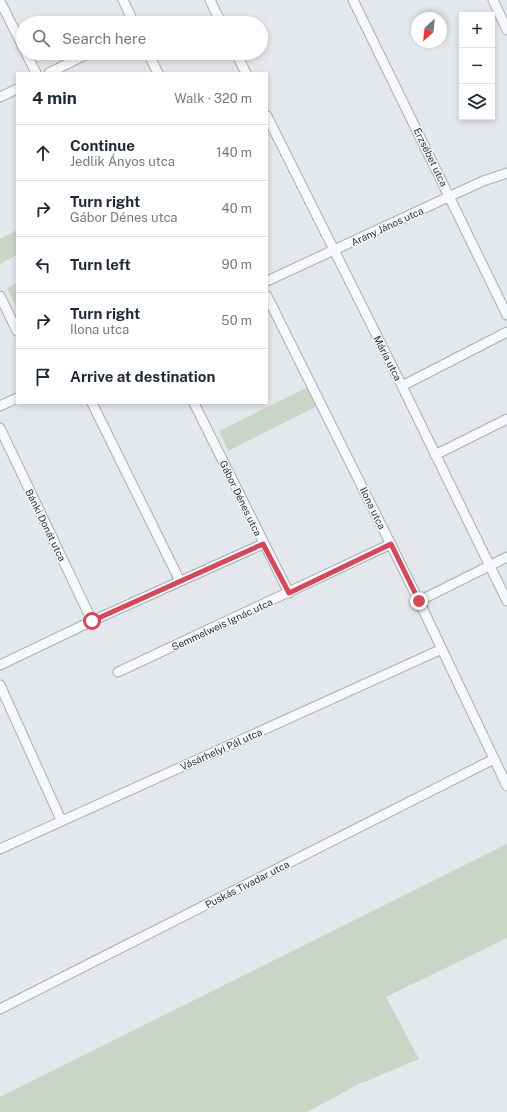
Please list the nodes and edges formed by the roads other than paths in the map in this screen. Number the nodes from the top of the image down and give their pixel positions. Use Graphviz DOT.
graph roads {
  1 [pos="210,0"];
  2 [pos="353,0"];
  3 [pos="493,0"];
  4 [pos="0,1"];
  5 [pos="126,1"];
  6 [pos="131,16"];
  7 [pos="218,16"];
  8 [pos="507,30"];
  9 [pos="16,33"];
  10 [pos="30,60"];
  11 [pos="76,60"];
  12 [pos="152,60"];
  13 [pos="240,60"];
  14 [pos="36,72"];
  15 [pos="51,72"];
  16 [pos="158,72"];
  17 [pos="246,72"];
  18 [pos="16,89"];
  19 [pos="0,97"];
  20 [pos="268,118"];
  21 [pos="507,174"];
  22 [pos="450,196"];
  23 [pos="333,252"];
  24 [pos="268,281"];
  25 [pos="0,296"];
  26 [pos="268,298"];
  27 [pos="507,315"];
  28 [pos="16,329"];
  29 [pos="507,332"];
  30 [pos="402,386"];
  31 [pos="16,398"];
  32 [pos="92,404"];
  33 [pos="194,404"];
  34 [pos="0,406"];
  35 [pos="507,419"];
  36 [pos="0,428"];
  37 [pos="435,455"];
  38 [pos="263,544"];
  39 [pos="391,544"];
  40 [pos="507,558"];
  41 [pos="490,566"];
  42 [pos="180,581"];
  43 [pos="289,593"];
  44 [pos="419,601"];
  45 [pos="507,601"];
  46 [pos="92,621"];
  47 [pos="442,649"];
  48 [pos="0,665"];
  49 [pos="118,672"];
  50 [pos="0,685"];
  51 [pos="494,759"];
  52 [pos="507,786"];
  53 [pos="61,820"];
  54 [pos="0,849"];
  55 [pos="0,1009"];
  1 -- 7 [label="street"];
  2 -- 22 [label="street, Erzsébet utca"];
  3 -- 8 [label="street"];
  4 -- 9 [label="street"];
  5 -- 6 [label="street"];
  10 -- 14 [label="street"];
  11 -- 15 [label="street"];
  12 -- 16 [label="street"];
  13 -- 17 [label="street"];
  18 -- 19 [label="street"];
  20 -- 23 [label="street, Mária utca"];
  21 -- 22 [label="street, Arany János utca"];
  22 -- 23 [label="street, Arany János utca"];
  22 -- 27 [label="street, Erzsébet utca"];
  23 -- 24 [label="street, Arany János utca"];
  23 -- 30 [label="street, Mária utca"];
  25 -- 28 [label="street"];
  26 -- 39 [label="street, Ilona utca"];
  29 -- 30 [label="street"];
  30 -- 37 [label="street, Mária utca"];
  31 -- 34 [label="street"];
  32 -- 42 [label="street"];
  33 -- 38 [label="street, Gábor Dénes utca"];
  35 -- 37 [label="street"];
  36 -- 46 [label="street, Bánki Donát utca"];
  37 -- 41 [label="street, Mária utca"];
  38 -- 42 [label="street"];
  38 -- 43 [label="street, Gábor Dénes utca"];
  39 -- 43 [label="street, Semmelweis Ignác utca"];
  39 -- 44 [label="street, Ilona utca"];
  40 -- 41 [label="street"];
  41 -- 44 [label="street"];
  41 -- 45 [label="street, Mária utca"];
  42 -- 46 [label="street"];
  43 -- 49 [label="street, Semmelweis Ignác utca"];
  44 -- 47 [label="street, Ilona utca"];
  46 -- 48 [label="street"];
  47 -- 51 [label="street, Ilona utca"];
  47 -- 53 [label="street, Vásárhelyi Pál utca"];
  50 -- 53 [label="street"];
  51 -- 52 [label="street, Ilona utca"];
  51 -- 55 [label="street, Puskás Tivadar utca"];
  53 -- 54 [label="street, Vásárhelyi Pál utca"];
}
